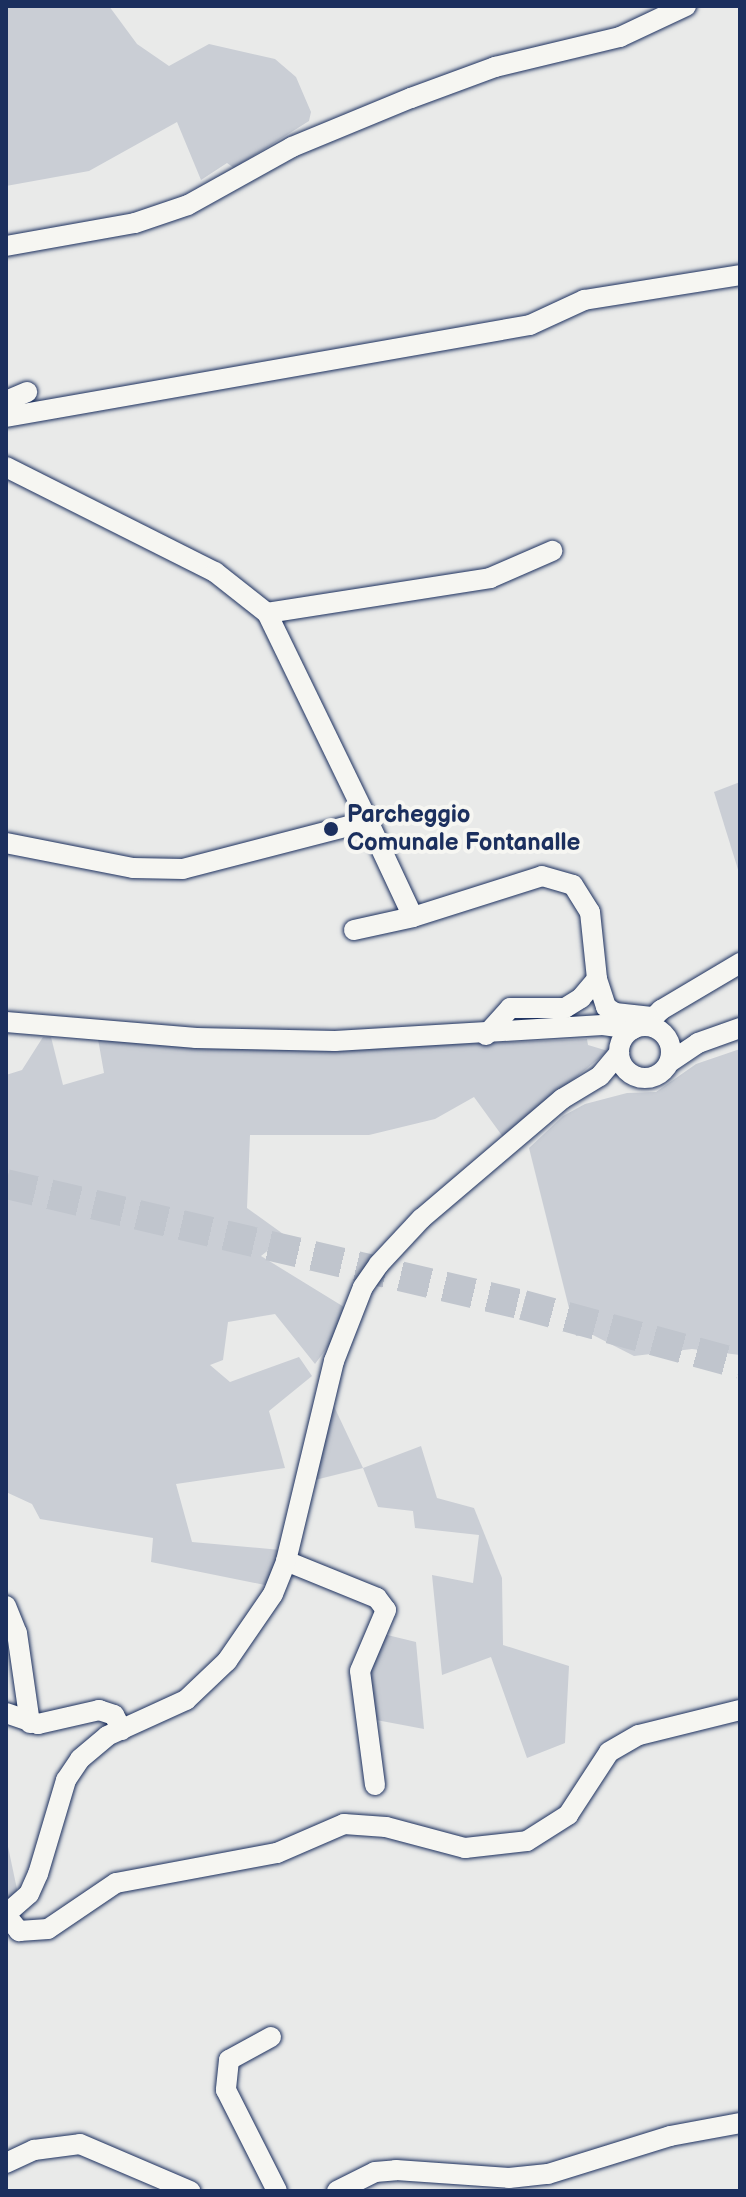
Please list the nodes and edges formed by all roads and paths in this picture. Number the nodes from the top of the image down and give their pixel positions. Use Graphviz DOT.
graph roads {
  1 [pos="686,6"];
  2 [pos="6,246"];
  3 [pos="740,275"];
  4 [pos="27,392"];
  5 [pos="6,401"];
  6 [pos="6,417"];
  7 [pos="6,467"];
  8 [pos="552,551"];
  9 [pos="267,613"];
  10 [pos="368,821"];
  11 [pos="6,843"];
  12 [pos="413,917"];
  13 [pos="354,930"];
  14 [pos="740,963"];
  15 [pos="597,979"];
  16 [pos="682,1000"];
  17 [pos="6,1022"];
  18 [pos="740,1028"];
  19 [pos="634,1034"];
  20 [pos="486,1035"];
  21 [pos="667,1038"];
  22 [pos="698,1043"];
  23 [pos="670,1062"];
  24 [pos="637,1076"];
  25 [pos="587,1086"];
  26 [pos="286,1561"];
  27 [pos="6,1606"];
  28 [pos="740,1710"];
  29 [pos="6,1713"];
  30 [pos="30,1723"];
  31 [pos="122,1730"];
  32 [pos="375,1785"];
  33 [pos="6,1914"];
  34 [pos="271,2037"];
  35 [pos="740,2123"];
  36 [pos="6,2163"];
  37 [pos="190,2191"];
  38 [pos="277,2191"];
  39 [pos="337,2191"];
  1 -- 2 [label="street"];
  3 -- 6 [label="street"];
  4 -- 5 [label="street"];
  7 -- 9 [label="street"];
  8 -- 9 [label="street"];
  9 -- 10 [label="street"];
  10 -- 11 [label="street"];
  10 -- 12 [label="street"];
  12 -- 13 [label="street"];
  12 -- 15 [label="street"];
  14 -- 16 [label="street"];
  15 -- 19 [label="street"];
  15 -- 20 [label="street"];
  16 -- 19 [label="street"];
  16 -- 21 [label="street"];
  17 -- 20 [label="street"];
  18 -- 22 [label="street"];
  19 -- 20 [label="street"];
  19 -- 21 [label="street"];
  19 -- 24 [label="street"];
  19 -- 25 [label="street"];
  21 -- 22 [label="street"];
  21 -- 23 [label="street"];
  22 -- 23 [label="street"];
  23 -- 24 [label="street"];
  24 -- 25 [label="street"];
  25 -- 26 [label="street"];
  26 -- 31 [label="street"];
  26 -- 32 [label="street"];
  27 -- 30 [label="street"];
  28 -- 33 [label="street"];
  29 -- 30 [label="street"];
  30 -- 31 [label="street"];
  31 -- 33 [label="street"];
  34 -- 38 [label="street"];
  35 -- 39 [label="street"];
  36 -- 37 [label="street"];
}
